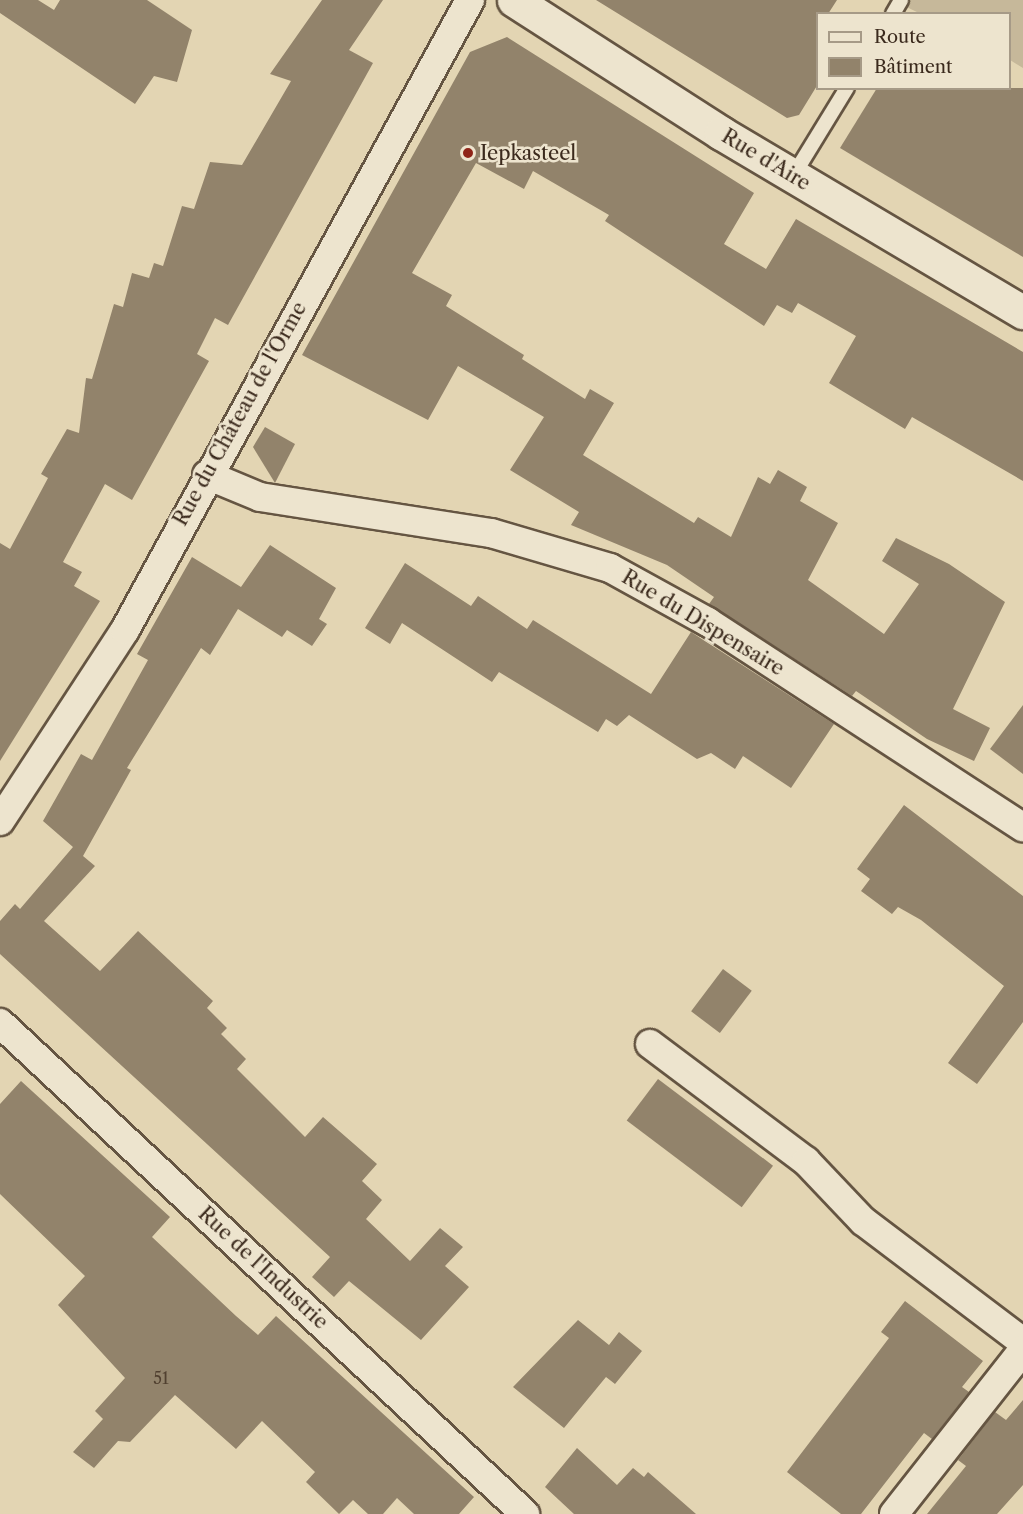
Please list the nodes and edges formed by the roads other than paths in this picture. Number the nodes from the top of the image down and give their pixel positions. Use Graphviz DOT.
graph roads {
  1 [pos="470,0"];
  2 [pos="514,0"];
  3 [pos="846,90"];
  4 [pos="793,176"];
  5 [pos="1023,312"];
  6 [pos="207,475"];
  7 [pos="0,821"];
  8 [pos="1023,827"];
  9 [pos="0,1023"];
  10 [pos="650,1044"];
  11 [pos="1023,1342"];
  12 [pos="1023,1350"];
  13 [pos="525,1514"];
  14 [pos="894,1514"];
  1 -- 6 [label="street, Rue du Château de l'Orme"];
  2 -- 4 [label="main road, Rue d'Aire"];
  3 -- 4 [label="lane"];
  4 -- 5 [label="main road, Rue d'Aire"];
  6 -- 7 [label="street, Rue du Château de l'Orme"];
  6 -- 8 [label="street, Rue du Dispensaire"];
  9 -- 13 [label="street, Rue de l'Industrie"];
  10 -- 11 [label="street"];
  12 -- 14 [label="street"];
}
